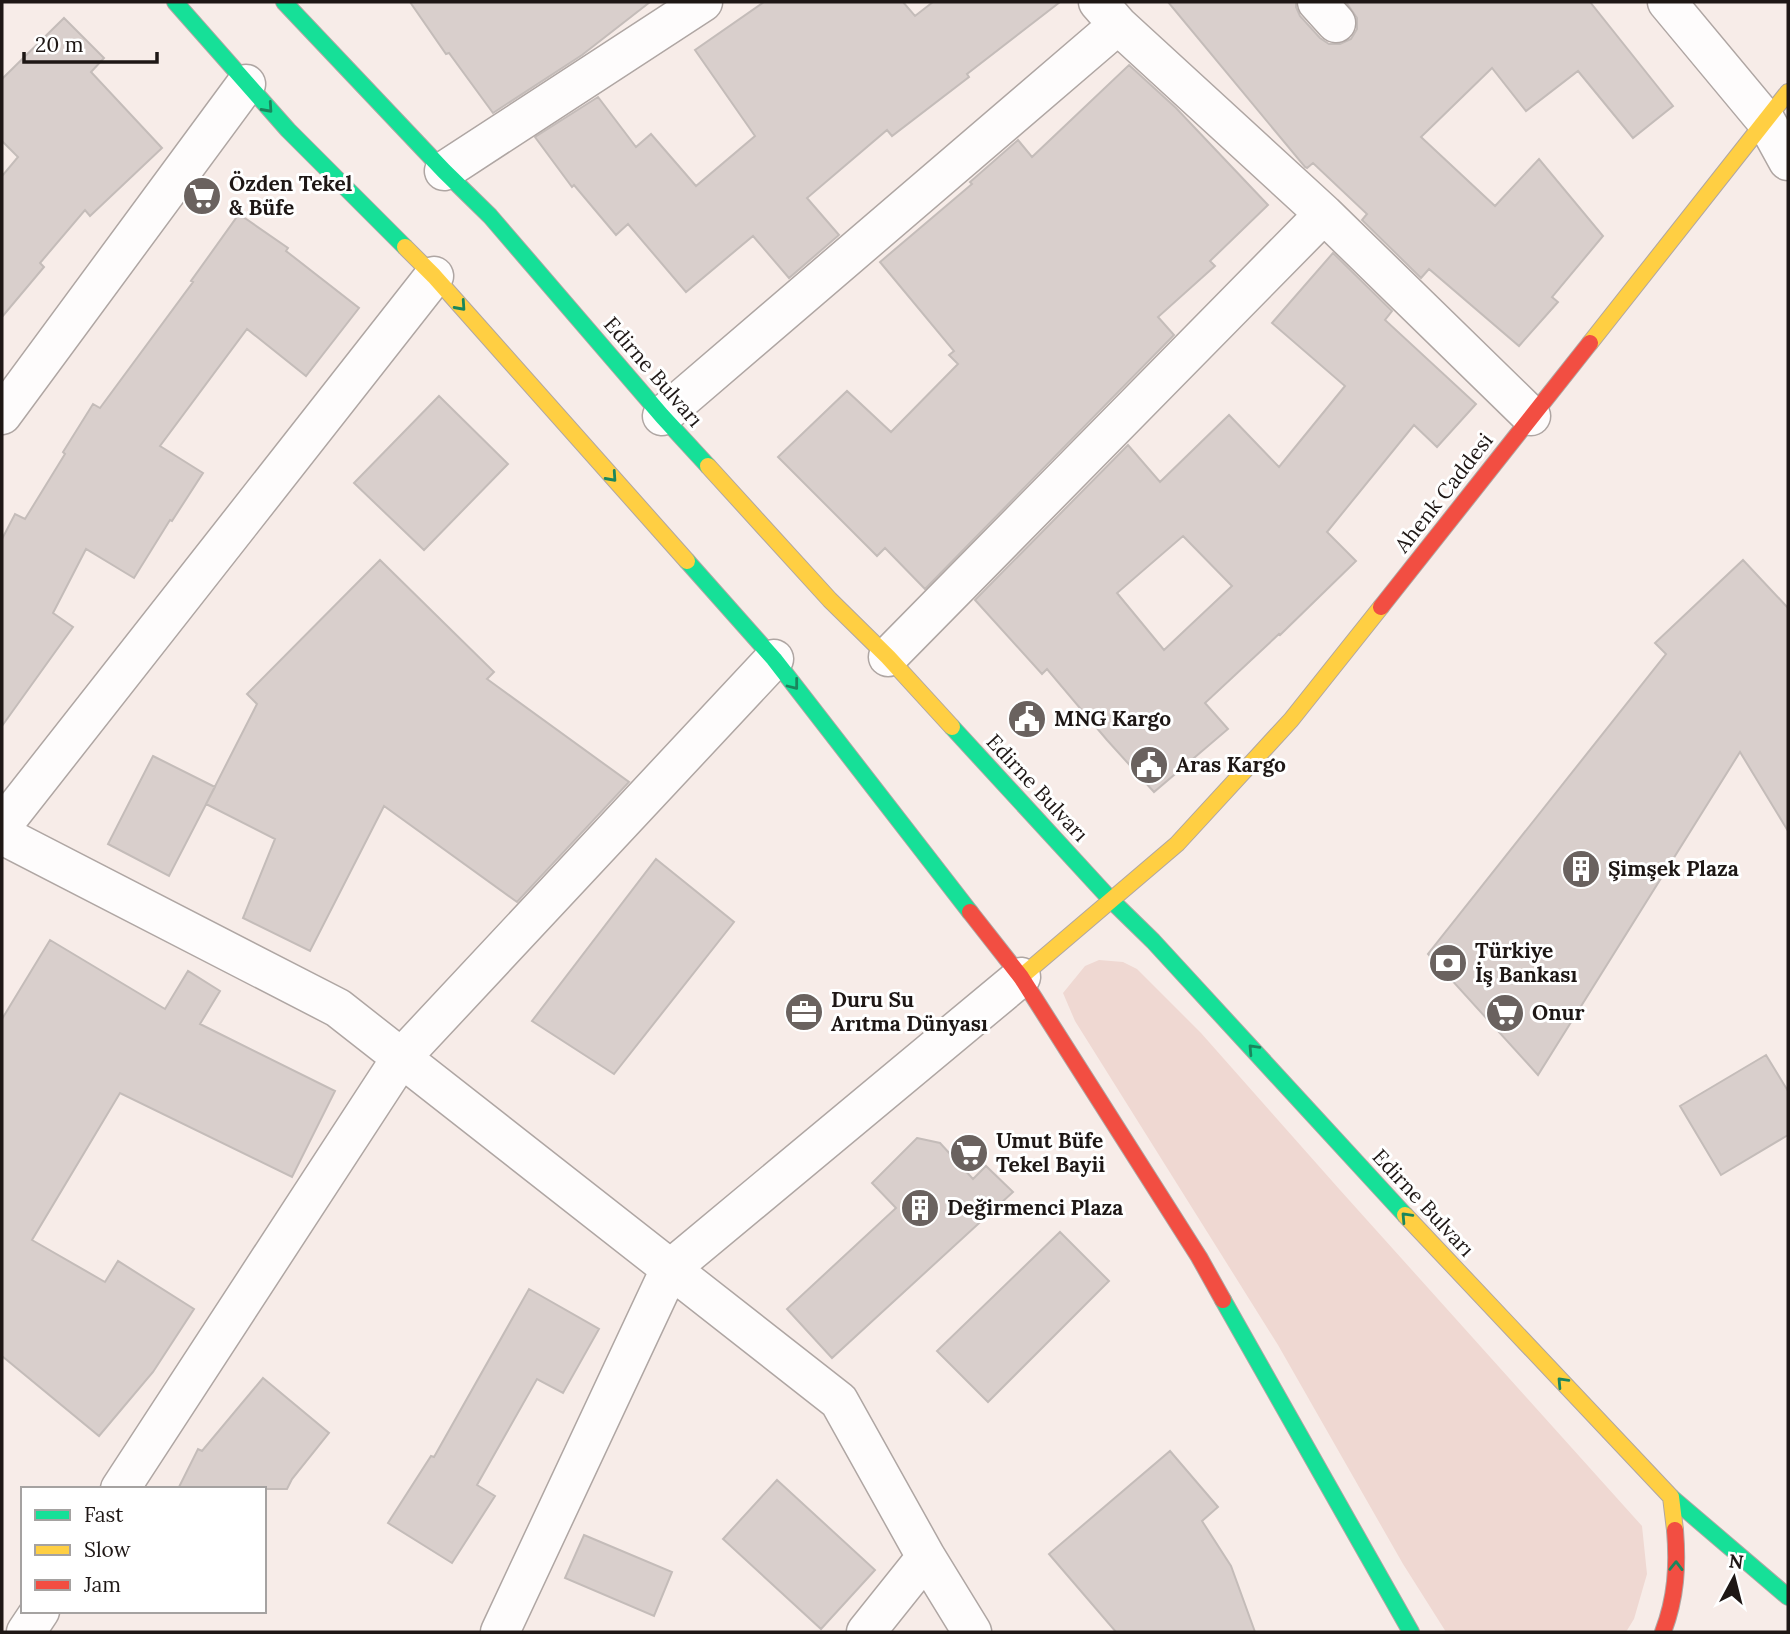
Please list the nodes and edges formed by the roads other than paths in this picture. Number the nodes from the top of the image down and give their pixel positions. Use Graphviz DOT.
graph roads {
  1 [pos="175,2"];
  2 [pos="284,2"];
  3 [pos="703,2"];
  4 [pos="1667,2"];
  5 [pos="1108,13"];
  6 [pos="246,84"];
  7 [pos="1777,106"];
  8 [pos="1788,161"];
  9 [pos="444,171"];
  10 [pos="1324,214"];
  11 [pos="434,276"];
  12 [pos="2,415"];
  13 [pos="662,416"];
  14 [pos="1531,416"];
  15 [pos="888,657"];
  16 [pos="775,659"];
  17 [pos="2,826"];
  18 [pos="2,835"];
  19 [pos="1111,900"];
  20 [pos="1021,977"];
  21 [pos="401,1058"];
  22 [pos="670,1269"];
  23 [pos="121,1487"];
  24 [pos="1671,1497"];
  25 [pos="926,1557"];
  26 [pos="1788,1597"];
  27 [pos="39,1613"];
  28 [pos="26,1632"];
  29 [pos="500,1632"];
  30 [pos="866,1632"];
  31 [pos="972,1632"];
  32 [pos="1411,1632"];
  33 [pos="1663,1632"];
  1 -- 6 [label="main road"];
  2 -- 9 [label="main road, Edirne Bulvarı"];
  3 -- 9 [label="street"];
  4 -- 7 [label="street"];
  5 -- 10 [label="street"];
  5 -- 13 [label="street"];
  6 -- 11 [label="main road, one-way"];
  6 -- 12 [label="street"];
  7 -- 8 [label="street"];
  7 -- 14 [label="main road, Ahenk Caddesi"];
  9 -- 13 [label="main road, Edirne Bulvarı"];
  10 -- 14 [label="street"];
  10 -- 15 [label="street"];
  11 -- 16 [label="main road, one-way"];
  11 -- 17 [label="street"];
  13 -- 15 [label="main road, Edirne Bulvarı"];
  14 -- 19 [label="main road, Ahenk Caddesi"];
  15 -- 19 [label="main road, Edirne Bulvarı"];
  16 -- 20 [label="main road, one-way"];
  16 -- 21 [label="street"];
  18 -- 21 [label="street"];
  19 -- 20 [label="main road, Ahenk Caddesi"];
  24 -- 19 [label="main road, Edirne Bulvarı, one-way"];
  20 -- 22 [label="street"];
  20 -- 32 [label="main road"];
  21 -- 22 [label="street"];
  21 -- 23 [label="street"];
  22 -- 25 [label="street"];
  22 -- 29 [label="street"];
  24 -- 26 [label="main road, Edirne Bulvarı"];
  33 -- 24 [label="main road, one-way"];
  25 -- 30 [label="street"];
  25 -- 31 [label="street"];
  27 -- 28 [label="street"];
}
